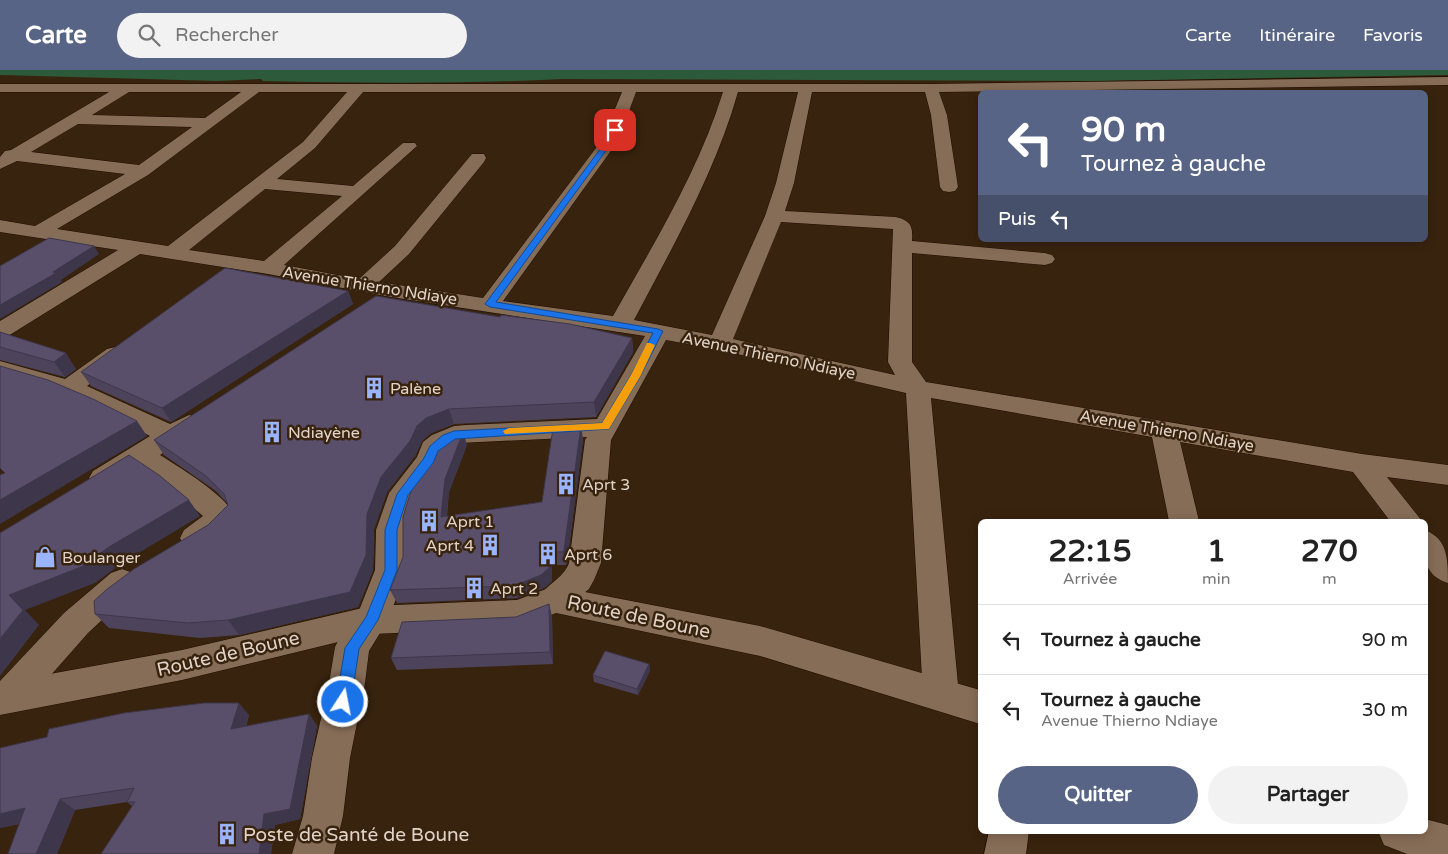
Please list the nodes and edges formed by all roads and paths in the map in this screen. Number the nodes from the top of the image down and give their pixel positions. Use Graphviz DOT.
graph roads {
  1 [pos="1448,80"];
  2 [pos="732,87"];
  3 [pos="0,88"];
  4 [pos="27,88"];
  5 [pos="126,88"];
  6 [pos="256,88"];
  7 [pos="631,88"];
  8 [pos="806,88"];
  9 [pos="931,88"];
  10 [pos="358,89"];
  11 [pos="0,101"];
  12 [pos="76,118"];
  13 [pos="210,123"];
  14 [pos="409,146"];
  15 [pos="8,155"];
  16 [pos="478,158"];
  17 [pos="0,164"];
  18 [pos="142,171"];
  19 [pos="262,183"];
  20 [pos="948,187"];
  21 [pos="357,192"];
  22 [pos="774,216"];
  23 [pos="0,226"];
  24 [pos="33,231"];
  25 [pos="0,244"];
  26 [pos="902,246"];
  27 [pos="136,248"];
  28 [pos="171,254"];
  29 [pos="1045,259"];
  30 [pos="237,264"];
  31 [pos="268,268"];
  32 [pos="215,280"];
  33 [pos="362,299"];
  34 [pos="490,304"];
  35 [pos="620,324"];
  36 [pos="0,331"];
  37 [pos="658,331"];
  38 [pos="132,342"];
  39 [pos="720,343"];
  40 [pos="0,368"];
  41 [pos="69,388"];
  42 [pos="918,388"];
  43 [pos="212,410"];
  44 [pos="605,427"];
  45 [pos="1164,429"];
  46 [pos="172,436"];
  47 [pos="140,455"];
  48 [pos="1362,464"];
  49 [pos="1448,476"];
  50 [pos="81,492"];
  51 [pos="1184,519"];
  52 [pos="1405,519"];
  53 [pos="1428,546"];
  54 [pos="1448,571"];
  55 [pos="554,599"];
  56 [pos="371,620"];
  57 [pos="940,695"];
  58 [pos="4,698"];
  59 [pos="978,706"];
  60 [pos="1008,834"];
  61 [pos="313,854"];
  62 [pos="1005,854"];
  1 -- 9 [label="street"];
  2 -- 7 [label="street"];
  2 -- 8 [label="street"];
  2 -- 35 [label="street"];
  3 -- 4 [label="street"];
  4 -- 5 [label="street"];
  4 -- 11 [label="street"];
  5 -- 6 [label="street"];
  5 -- 12 [label="street"];
  6 -- 10 [label="street"];
  6 -- 13 [label="street"];
  7 -- 10 [label="street"];
  7 -- 34 [label="street"];
  8 -- 9 [label="street"];
  8 -- 22 [label="street"];
  9 -- 20 [label="street"];
  10 -- 19 [label="street"];
  12 -- 13 [label="street"];
  12 -- 15 [label="street"];
  13 -- 18 [label="street"];
  14 -- 21 [label="street"];
  15 -- 17 [label="street"];
  15 -- 18 [label="street"];
  16 -- 33 [label="street"];
  18 -- 24 [label="street"];
  19 -- 21 [label="street"];
  19 -- 28 [label="street"];
  21 -- 31 [label="street"];
  22 -- 26 [label="street"];
  22 -- 39 [label="street"];
  23 -- 24 [label="street, Avenue Thierno Ndiaye"];
  24 -- 25 [label="street"];
  24 -- 27 [label="street, Avenue Thierno Ndiaye"];
  26 -- 29 [label="street"];
  26 -- 42 [label="street"];
  27 -- 28 [label="street, Avenue Thierno Ndiaye"];
  27 -- 36 [label="street"];
  28 -- 30 [label="street, Avenue Thierno Ndiaye"];
  30 -- 31 [label="street, Avenue Thierno Ndiaye"];
  30 -- 32 [label="street"];
  31 -- 33 [label="street, Avenue Thierno Ndiaye"];
  33 -- 34 [label="street, Avenue Thierno Ndiaye"];
  34 -- 35 [label="street, Avenue Thierno Ndiaye"];
  35 -- 37 [label="street, Avenue Thierno Ndiaye"];
  37 -- 39 [label="street, Avenue Thierno Ndiaye"];
  37 -- 44 [label="street"];
  38 -- 41 [label="street"];
  39 -- 42 [label="street, Avenue Thierno Ndiaye"];
  40 -- 41 [label="street"];
  41 -- 46 [label="street"];
  42 -- 45 [label="street, Avenue Thierno Ndiaye"];
  42 -- 57 [label="street"];
  43 -- 46 [label="street"];
  44 -- 55 [label="street"];
  44 -- 56 [label="street"];
  45 -- 48 [label="street, Avenue Thierno Ndiaye"];
  45 -- 51 [label="street"];
  46 -- 47 [label="street"];
  47 -- 50 [label="street"];
  47 -- 58 [label="street"];
  48 -- 49 [label="street, Avenue Thierno Ndiaye"];
  48 -- 52 [label="street"];
  53 -- 54 [label="street"];
  55 -- 56 [label="street, Route de Boune"];
  55 -- 57 [label="street, Route de Boune"];
  56 -- 58 [label="street, Route de Boune"];
  56 -- 61 [label="street"];
  57 -- 59 [label="street, Route de Boune"];
  60 -- 62 [label="street"];
}
